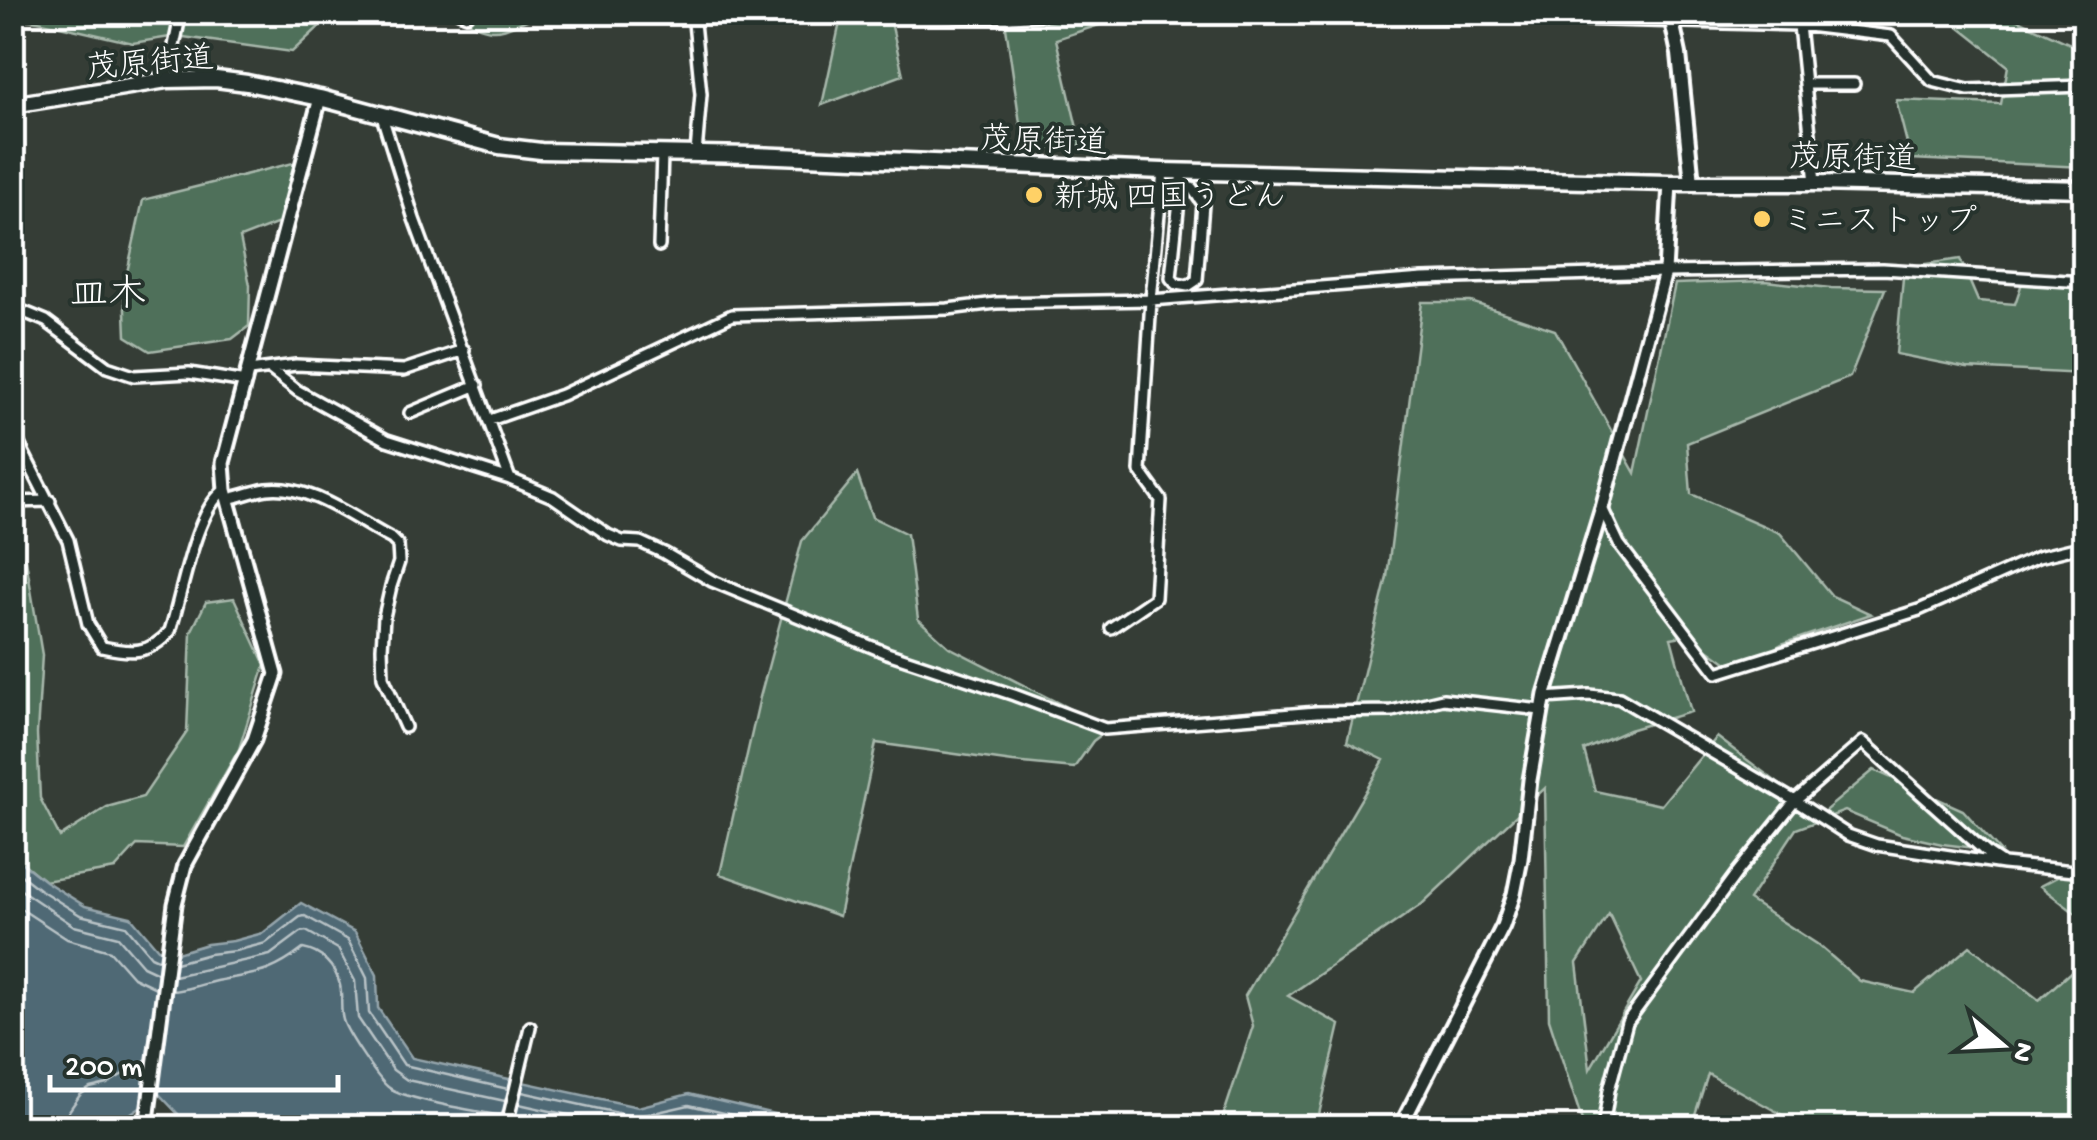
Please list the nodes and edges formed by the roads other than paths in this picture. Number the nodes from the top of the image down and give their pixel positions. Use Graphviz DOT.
graph roads {
  1 [pos="181,12"];
  2 [pos="928,12"];
  3 [pos="1074,12"];
  4 [pos="1311,12"];
  5 [pos="697,14"];
  6 [pos="1671,17"];
  7 [pos="1799,25"];
  8 [pos="167,80"];
  9 [pos="1805,84"];
  10 [pos="1854,84"];
  11 [pos="2084,86"];
  12 [pos="320,98"];
  13 [pos="12,105"];
  14 [pos="381,113"];
  15 [pos="662,154"];
  16 [pos="696,154"];
  17 [pos="1162,171"];
  18 [pos="1182,171"];
  19 [pos="1670,183"];
  20 [pos="1692,183"];
  21 [pos="1815,183"];
  22 [pos="1179,188"];
  23 [pos="2084,188"];
  24 [pos="659,246"];
  25 [pos="1665,272"];
  26 [pos="2084,282"];
  27 [pos="1151,300"];
  28 [pos="12,307"];
  29 [pos="464,350"];
  30 [pos="270,369"];
  31 [pos="247,377"];
  32 [pos="477,385"];
  33 [pos="410,413"];
  34 [pos="490,420"];
  35 [pos="12,426"];
  36 [pos="510,478"];
  37 [pos="226,494"];
  38 [pos="50,501"];
  39 [pos="12,502"];
  40 [pos="1602,508"];
  41 [pos="2084,546"];
  42 [pos="1111,628"];
  43 [pos="1542,704"];
  44 [pos="406,727"];
  45 [pos="1795,802"];
  46 [pos="2003,864"];
  47 [pos="2084,872"];
  48 [pos="529,1032"];
  49 [pos="146,1128"];
  50 [pos="506,1128"];
  51 [pos="1400,1128"];
  52 [pos="1603,1128"];
  1 -- 8 [label="street"];
  2 -- 3 [label="street"];
  4 -- 6 [label="street"];
  5 -- 16 [label="street"];
  6 -- 7 [label="street"];
  6 -- 20 [label="main road"];
  7 -- 9 [label="street"];
  7 -- 11 [label="street"];
  8 -- 12 [label="main road, 茂原街道"];
  8 -- 13 [label="main road, 茂原街道"];
  9 -- 10 [label="street"];
  9 -- 21 [label="street"];
  12 -- 14 [label="main road, 茂原街道"];
  12 -- 31 [label="street"];
  14 -- 15 [label="main road, 茂原街道"];
  14 -- 29 [label="street"];
  15 -- 16 [label="main road, 茂原街道"];
  15 -- 24 [label="street"];
  16 -- 17 [label="main road, 茂原街道"];
  17 -- 18 [label="main road, 茂原街道"];
  17 -- 27 [label="street"];
  18 -- 19 [label="main road, 茂原街道"];
  18 -- 22 [label="street"];
  19 -- 20 [label="main road, 茂原街道"];
  19 -- 25 [label="street"];
  20 -- 21 [label="main road, 茂原街道"];
  21 -- 23 [label="main road, 茂原街道"];
  22 -- 22 [label="street"];
  25 -- 26 [label="street"];
  25 -- 27 [label="street"];
  25 -- 40 [label="street"];
  27 -- 34 [label="street"];
  27 -- 42 [label="street"];
  28 -- 31 [label="street"];
  29 -- 30 [label="street"];
  29 -- 32 [label="street"];
  30 -- 31 [label="street"];
  30 -- 36 [label="street"];
  31 -- 37 [label="street"];
  32 -- 33 [label="street"];
  32 -- 34 [label="street"];
  34 -- 36 [label="street"];
  35 -- 38 [label="street"];
  36 -- 43 [label="street"];
  37 -- 38 [label="street"];
  37 -- 44 [label="street"];
  37 -- 49 [label="street"];
  38 -- 39 [label="street"];
  40 -- 41 [label="street"];
  40 -- 43 [label="street"];
  43 -- 45 [label="street"];
  43 -- 51 [label="street"];
  45 -- 46 [label="street"];
  45 -- 46 [label="street"];
  45 -- 52 [label="street"];
  46 -- 47 [label="street"];
  48 -- 50 [label="street"];
}
